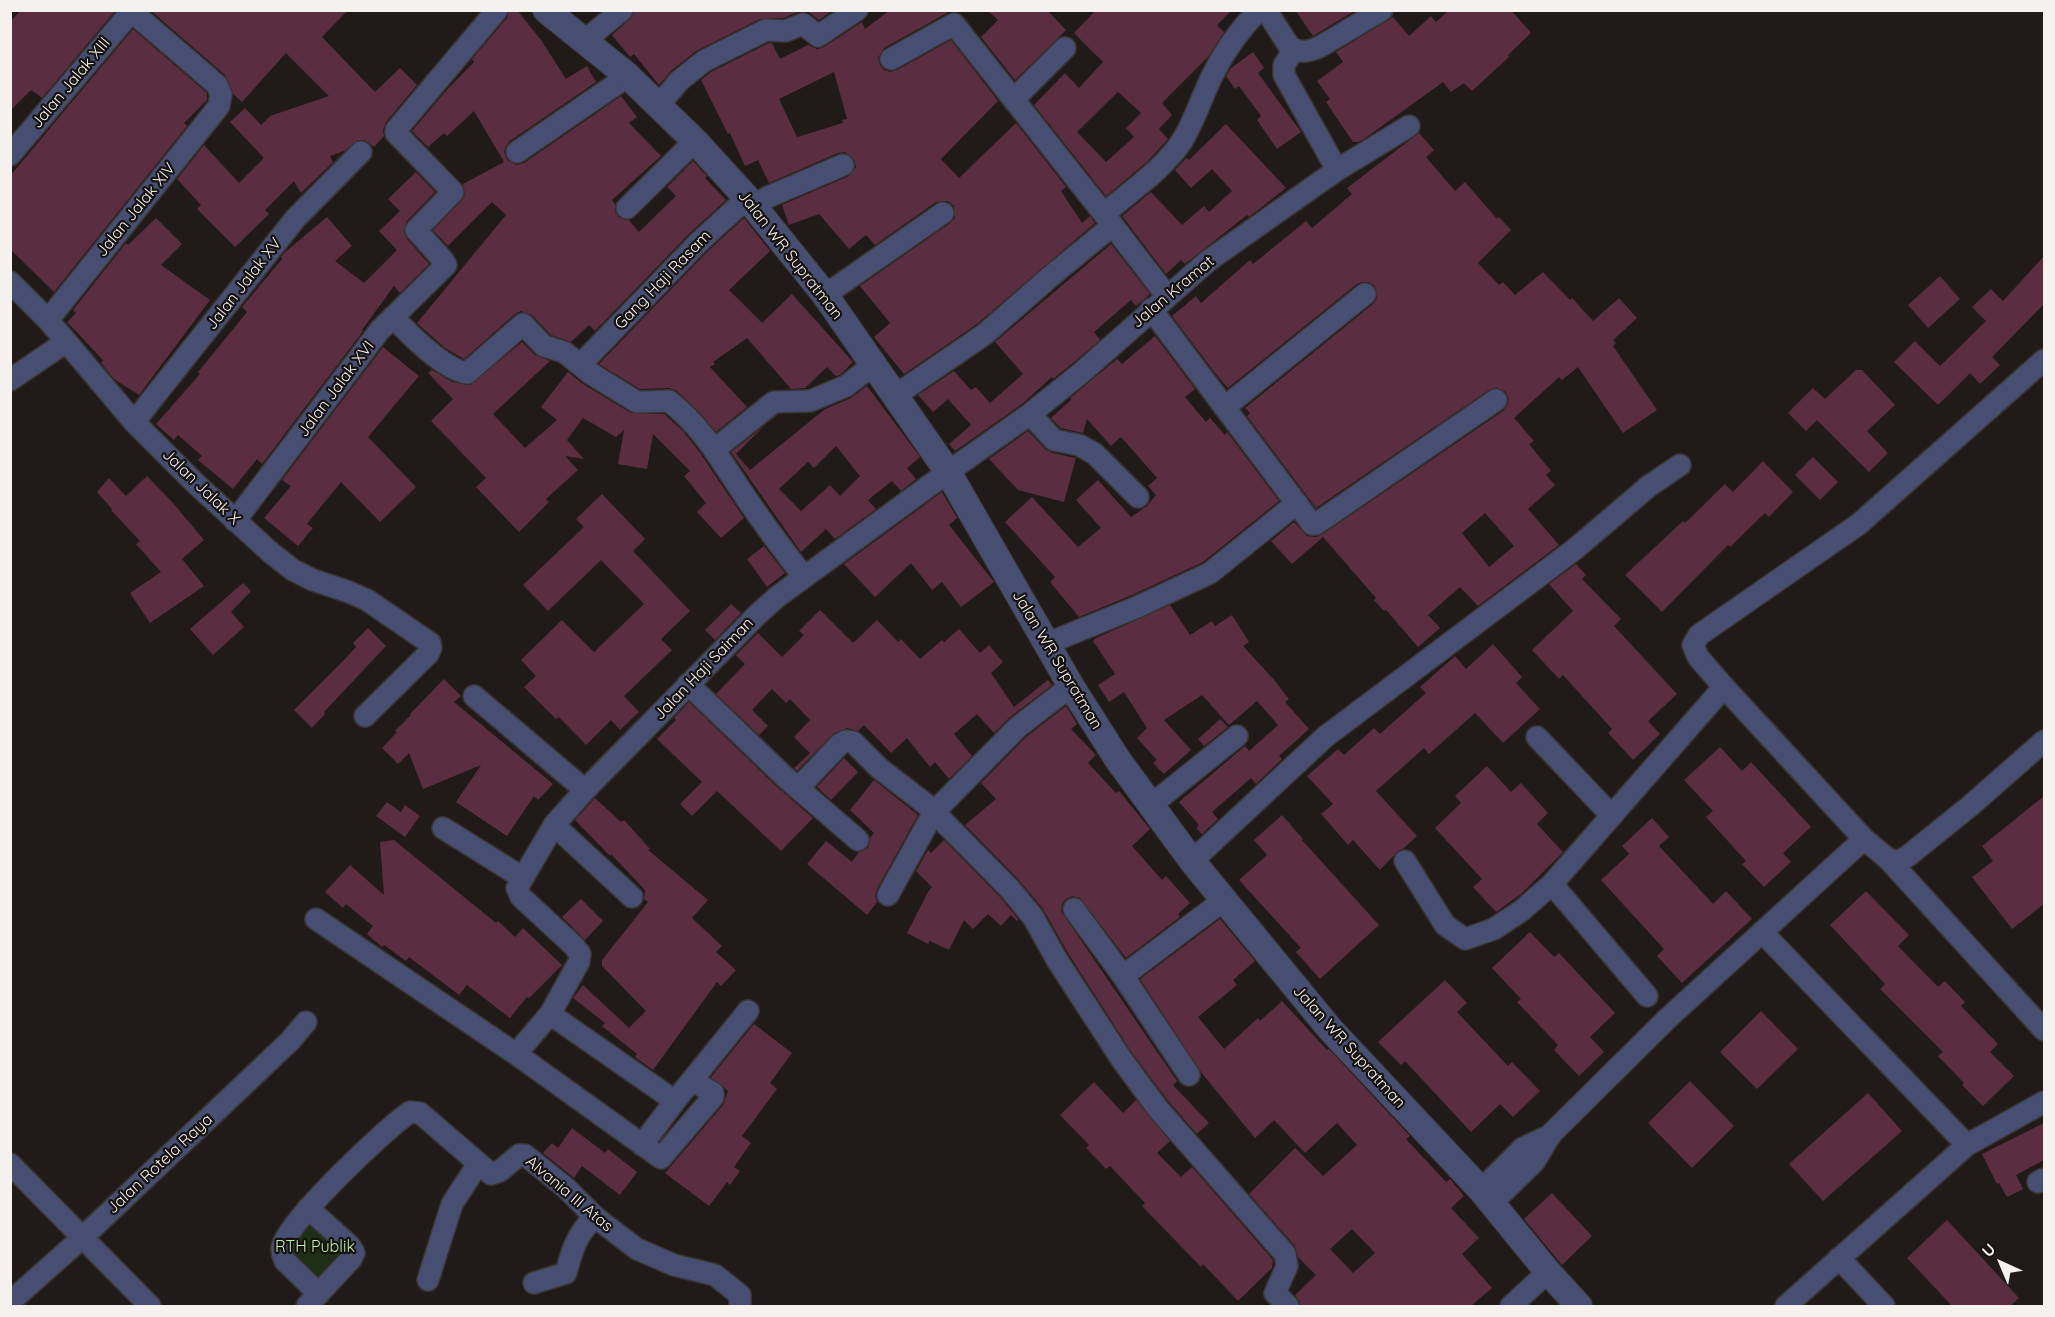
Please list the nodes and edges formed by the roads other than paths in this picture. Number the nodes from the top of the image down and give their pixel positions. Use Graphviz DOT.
graph roads {
  1 [pos="497,10"];
  2 [pos="546,10"];
  3 [pos="622,10"];
  4 [pos="858,10"];
  5 [pos="1259,10"];
  6 [pos="1266,10"];
  7 [pos="130,11"];
  8 [pos="1391,12"];
  9 [pos="947,17"];
  10 [pos="584,41"];
  11 [pos="1065,48"];
  12 [pos="1294,50"];
  13 [pos="891,59"];
  14 [pos="628,76"];
  15 [pos="1014,99"];
  16 [pos="659,105"];
  17 [pos="1409,126"];
  18 [pos="695,141"];
  19 [pos="361,152"];
  20 [pos="517,152"];
  21 [pos="10,155"];
  22 [pos="843,165"];
  23 [pos="1336,170"];
  24 [pos="750,202"];
  25 [pos="627,208"];
  26 [pos="943,213"];
  27 [pos="1108,220"];
  28 [pos="10,282"];
  29 [pos="1365,294"];
  30 [pos="825,295"];
  31 [pos="1167,296"];
  32 [pos="1151,309"];
  33 [pos="393,317"];
  34 [pos="48,320"];
  35 [pos="66,342"];
  36 [pos="2044,360"];
  37 [pos="581,364"];
  38 [pos="873,365"];
  39 [pos="10,381"];
  40 [pos="896,395"];
  41 [pos="1496,400"];
  42 [pos="1225,407"];
  43 [pos="1030,414"];
  44 [pos="134,423"];
  45 [pos="716,449"];
  46 [pos="1680,465"];
  47 [pos="948,472"];
  48 [pos="1138,497"];
  49 [pos="1297,503"];
  50 [pos="235,521"];
  51 [pos="804,577"];
  52 [pos="1046,644"];
  53 [pos="688,684"];
  54 [pos="1071,686"];
  55 [pos="1724,687"];
  56 [pos="474,696"];
  57 [pos="365,716"];
  58 [pos="1237,736"];
  59 [pos="1537,737"];
  60 [pos="2044,741"];
  61 [pos="796,787"];
  62 [pos="585,790"];
  63 [pos="1151,805"];
  64 [pos="934,812"];
  65 [pos="1612,816"];
  66 [pos="554,825"];
  67 [pos="443,828"];
  68 [pos="1864,839"];
  69 [pos="858,840"];
  70 [pos="1888,859"];
  71 [pos="1192,861"];
  72 [pos="1405,861"];
  73 [pos="523,878"];
  74 [pos="1552,885"];
  75 [pos="888,895"];
  76 [pos="632,897"];
  77 [pos="1224,900"];
  78 [pos="1074,909"];
  79 [pos="315,919"];
  80 [pos="1762,932"];
  81 [pos="1124,976"];
  82 [pos="1647,996"];
  83 [pos="748,1011"];
  84 [pos="550,1014"];
  85 [pos="306,1022"];
  86 [pos="2044,1030"];
  87 [pos="516,1054"];
  88 [pos="1189,1075"];
  89 [pos="692,1080"];
  90 [pos="675,1101"];
  91 [pos="2044,1102"];
  92 [pos="1967,1144"];
  93 [pos="642,1145"];
  94 [pos="10,1164"];
  95 [pos="478,1164"];
  96 [pos="1486,1197"];
  97 [pos="308,1208"];
  98 [pos="595,1217"];
  99 [pos="82,1238"];
  100 [pos="1839,1257"];
  101 [pos="1548,1272"];
  102 [pos="428,1280"];
  103 [pos="534,1283"];
  104 [pos="313,1300"];
  105 [pos="10,1302"];
  106 [pos="150,1306"];
  107 [pos="740,1306"];
  108 [pos="1288,1306"];
  109 [pos="1511,1306"];
  110 [pos="1579,1306"];
  111 [pos="1786,1306"];
  112 [pos="1884,1306"];
  1 -- 33 [label="street, Jalan Jalak XVI"];
  2 -- 10 [label="street, Jalan WR Supratman"];
  3 -- 10 [label="street"];
  4 -- 16 [label="street"];
  5 -- 27 [label="street"];
  6 -- 12 [label="street"];
  7 -- 21 [label="street, Jalan Jalak XIII"];
  7 -- 34 [label="street, Jalan Jalak XIV"];
  8 -- 12 [label="street"];
  9 -- 13 [label="street"];
  9 -- 15 [label="street"];
  10 -- 14 [label="street, Jalan WR Supratman"];
  11 -- 15 [label="street"];
  12 -- 23 [label="street"];
  14 -- 16 [label="street, Jalan WR Supratman"];
  14 -- 20 [label="street"];
  15 -- 27 [label="street"];
  16 -- 18 [label="street, Jalan WR Supratman"];
  17 -- 23 [label="street, Jalan Kramat"];
  18 -- 24 [label="street, Jalan WR Supratman"];
  18 -- 25 [label="street"];
  19 -- 44 [label="street, Jalan Jalak XV"];
  22 -- 24 [label="street, Gang Haji Rasam"];
  23 -- 31 [label="street, Jalan Kramat"];
  24 -- 30 [label="street, Jalan WR Supratman"];
  24 -- 37 [label="street, Gang Haji Rasam"];
  26 -- 30 [label="street"];
  27 -- 31 [label="street"];
  27 -- 40 [label="street"];
  28 -- 34 [label="street, Jalan Jalak X"];
  29 -- 42 [label="street"];
  30 -- 38 [label="street, Jalan WR Supratman"];
  31 -- 32 [label="street, Jalan Kramat"];
  32 -- 42 [label="street"];
  32 -- 43 [label="street, Jalan Kramat"];
  33 -- 37 [label="street"];
  33 -- 50 [label="street, Jalan Jalak XVI"];
  34 -- 35 [label="street, Jalan Jalak X"];
  35 -- 39 [label="street"];
  35 -- 44 [label="street, Jalan Jalak X"];
  36 -- 55 [label="street"];
  37 -- 45 [label="street"];
  38 -- 40 [label="street, Jalan WR Supratman"];
  38 -- 45 [label="street"];
  40 -- 47 [label="street, Jalan WR Supratman"];
  41 -- 49 [label="street"];
  42 -- 49 [label="street"];
  43 -- 47 [label="street, Jalan Kramat"];
  43 -- 48 [label="street"];
  44 -- 50 [label="street, Jalan Jalak X"];
  45 -- 51 [label="street"];
  46 -- 71 [label="street"];
  47 -- 51 [label="street, Jalan Haji Saiman"];
  47 -- 52 [label="street, Jalan WR Supratman"];
  49 -- 52 [label="street"];
  50 -- 57 [label="street, Jalan Jalak X"];
  51 -- 53 [label="street, Jalan Haji Saiman"];
  52 -- 54 [label="street, Jalan WR Supratman"];
  53 -- 61 [label="street"];
  53 -- 62 [label="street, Jalan Haji Saiman"];
  54 -- 63 [label="street, Jalan WR Supratman"];
  54 -- 64 [label="street"];
  55 -- 65 [label="street"];
  55 -- 68 [label="street"];
  56 -- 62 [label="street"];
  58 -- 63 [label="street"];
  59 -- 65 [label="street"];
  60 -- 70 [label="street"];
  61 -- 64 [label="street"];
  61 -- 69 [label="street"];
  62 -- 66 [label="street, Jalan Haji Saiman"];
  63 -- 71 [label="street, Jalan WR Supratman"];
  64 -- 75 [label="street"];
  64 -- 108 [label="street"];
  65 -- 74 [label="street"];
  66 -- 73 [label="street, Jalan Haji Saiman"];
  66 -- 76 [label="street"];
  67 -- 73 [label="street"];
  68 -- 70 [label="street"];
  68 -- 80 [label="street"];
  70 -- 86 [label="street"];
  71 -- 77 [label="street, Jalan WR Supratman"];
  72 -- 74 [label="street"];
  73 -- 84 [label="street"];
  74 -- 82 [label="street"];
  77 -- 81 [label="street"];
  77 -- 96 [label="street, Jalan WR Supratman"];
  78 -- 81 [label="street"];
  79 -- 87 [label="street"];
  80 -- 92 [label="street"];
  80 -- 96 [label="street"];
  81 -- 88 [label="street"];
  83 -- 89 [label="street"];
  84 -- 87 [label="street"];
  84 -- 90 [label="street"];
  85 -- 99 [label="street, Jalan Rotela Raya"];
  87 -- 93 [label="street"];
  89 -- 90 [label="street"];
  89 -- 93 [label="street"];
  90 -- 93 [label="street"];
  91 -- 92 [label="street"];
  92 -- 100 [label="street"];
  94 -- 99 [label="street"];
  95 -- 97 [label="street"];
  95 -- 98 [label="street, Alvania III Atas"];
  95 -- 102 [label="street"];
  96 -- 101 [label="street, Jalan WR Supratman"];
  97 -- 104 [label="street"];
  97 -- 104 [label="street"];
  98 -- 103 [label="street"];
  98 -- 107 [label="street, Alvania III Atas"];
  99 -- 105 [label="street, Jalan Rotela Raya"];
  99 -- 106 [label="street"];
  100 -- 111 [label="street"];
  100 -- 112 [label="street"];
  101 -- 109 [label="street"];
  101 -- 110 [label="street, Jalan WR Supratman"];
}
